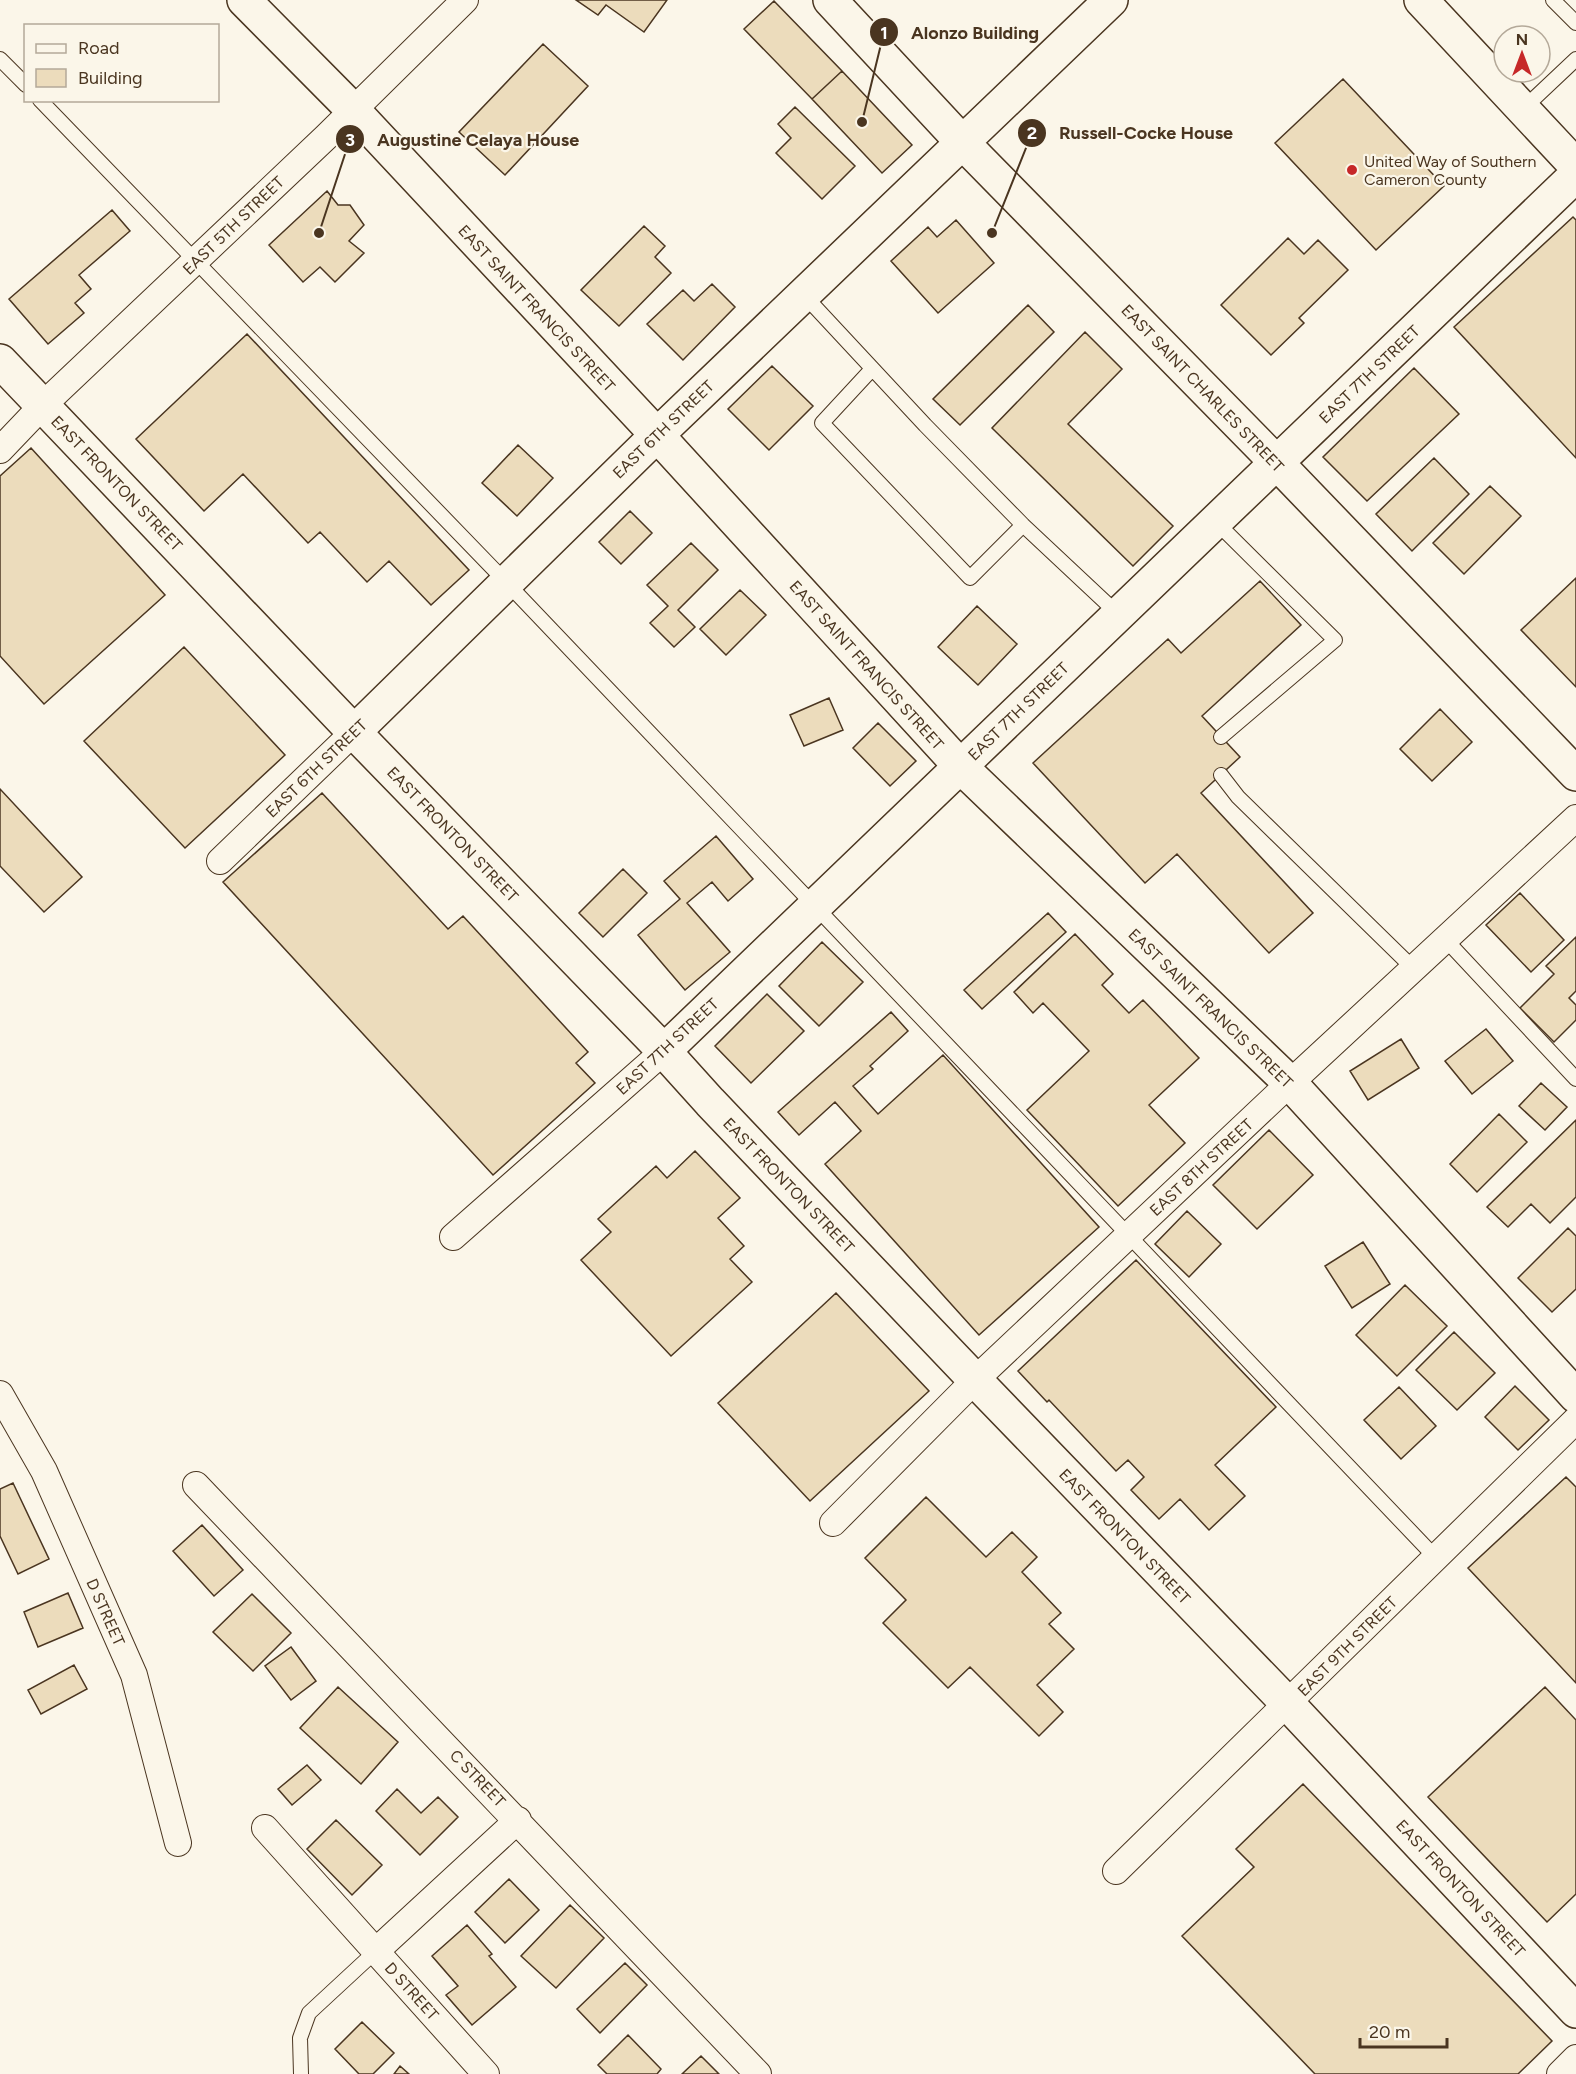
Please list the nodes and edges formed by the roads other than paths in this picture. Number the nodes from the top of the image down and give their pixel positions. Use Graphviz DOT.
graph roads {
  1 [pos="244,0"];
  2 [pos="465,0"];
  3 [pos="830,0"];
  4 [pos="1110,0"];
  5 [pos="1422,0"];
  6 [pos="1553,0"];
  7 [pos="1576,23"];
  8 [pos="0,59"];
  9 [pos="1576,59"];
  10 [pos="24,83"];
  11 [pos="42,102"];
  12 [pos="1523,109"];
  13 [pos="353,110"];
  14 [pos="962,142"];
  15 [pos="1576,166"];
  16 [pos="1576,175"];
  17 [pos="195,261"];
  18 [pos="803,294"];
  19 [pos="0,361"];
  20 [pos="872,369"];
  21 [pos="43,405"];
  22 [pos="657,435"];
  23 [pos="0,450"];
  24 [pos="1276,463"];
  25 [pos="1215,521"];
  26 [pos="1023,525"];
  27 [pos="506,582"];
  28 [pos="1118,614"];
  29 [pos="354,732"];
  30 [pos="1221,736"];
  31 [pos="960,766"];
  32 [pos="1576,774"];
  33 [pos="1221,775"];
  34 [pos="1576,818"];
  35 [pos="220,861"];
  36 [pos="815,906"];
  37 [pos="1445,939"];
  38 [pos="1414,969"];
  39 [pos="664,1051"];
  40 [pos="1576,1078"];
  41 [pos="1290,1083"];
  42 [pos="1128,1235"];
  43 [pos="453,1237"];
  44 [pos="975,1380"];
  45 [pos="0,1394"];
  46 [pos="1576,1396"];
  47 [pos="1576,1420"];
  48 [pos="196,1485"];
  49 [pos="832,1523"];
  50 [pos="1436,1558"];
  51 [pos="1288,1704"];
  52 [pos="518,1820"];
  53 [pos="265,1828"];
  54 [pos="178,1843"];
  55 [pos="1116,1871"];
  56 [pos="376,1951"];
  57 [pos="1576,2011"];
  58 [pos="1576,2058"];
  59 [pos="301,2074"];
  60 [pos="486,2074"];
  61 [pos="758,2074"];
  62 [pos="1560,2074"];
  1 -- 13 [label="main road, EAST SAINT FRANCIS STREET"];
  2 -- 13 [label="street, EAST 5TH STREET"];
  3 -- 14 [label="main road, EAST SAINT CHARLES STREET"];
  4 -- 14 [label="main road, EAST 6TH STREET"];
  5 -- 12 [label="main road"];
  6 -- 7 [label="lane"];
  8 -- 10 [label="lane"];
  9 -- 12 [label="lane"];
  11 -- 17 [label="lane"];
  12 -- 15 [label="main road"];
  13 -- 17 [label="street, EAST 5TH STREET"];
  13 -- 22 [label="main road, EAST SAINT FRANCIS STREET"];
  14 -- 18 [label="main road, EAST 6TH STREET"];
  14 -- 24 [label="main road, EAST SAINT CHARLES STREET"];
  16 -- 24 [label="main road, EAST 7TH STREET"];
  17 -- 21 [label="street, EAST 5TH STREET"];
  17 -- 27 [label="lane"];
  18 -- 20 [label="lane"];
  18 -- 22 [label="main road, EAST 6TH STREET"];
  19 -- 21 [label="main road, EAST FRONTON STREET"];
  20 -- 26 [label="lane"];
  20 -- 26 [label="lane"];
  21 -- 23 [label="street, EAST 5TH STREET"];
  21 -- 29 [label="main road, EAST FRONTON STREET"];
  22 -- 27 [label="main road, EAST 6TH STREET"];
  22 -- 31 [label="main road, EAST SAINT FRANCIS STREET"];
  24 -- 25 [label="main road, EAST 7TH STREET"];
  24 -- 32 [label="main road, EAST SAINT CHARLES STREET"];
  25 -- 28 [label="main road, EAST 7TH STREET"];
  25 -- 30 [label="lane"];
  26 -- 28 [label="lane"];
  27 -- 29 [label="main road, EAST 6TH STREET"];
  27 -- 36 [label="lane"];
  28 -- 31 [label="main road, EAST 7TH STREET"];
  29 -- 35 [label="street, EAST 6TH STREET"];
  29 -- 39 [label="main road, EAST FRONTON STREET"];
  31 -- 36 [label="main road, EAST 7TH STREET"];
  31 -- 41 [label="main road, EAST SAINT FRANCIS STREET"];
  33 -- 38 [label="lane"];
  34 -- 37 [label="street, EAST 8TH STREET"];
  36 -- 39 [label="main road, EAST 7TH STREET"];
  36 -- 42 [label="lane"];
  37 -- 38 [label="street, EAST 8TH STREET"];
  37 -- 40 [label="lane"];
  38 -- 41 [label="street, EAST 8TH STREET"];
  39 -- 43 [label="street, EAST 7TH STREET"];
  39 -- 44 [label="main road, EAST FRONTON STREET"];
  41 -- 42 [label="street, EAST 8TH STREET"];
  41 -- 46 [label="main road, EAST SAINT FRANCIS STREET"];
  42 -- 44 [label="street, EAST 8TH STREET"];
  42 -- 50 [label="lane"];
  44 -- 49 [label="street, EAST 8TH STREET"];
  44 -- 51 [label="main road, EAST FRONTON STREET"];
  45 -- 54 [label="street, D STREET"];
  47 -- 50 [label="street, EAST 9TH STREET"];
  48 -- 52 [label="street, C STREET"];
  50 -- 51 [label="street, EAST 9TH STREET"];
  51 -- 55 [label="street, EAST 9TH STREET"];
  51 -- 57 [label="main road, EAST FRONTON STREET"];
  52 -- 56 [label="street"];
  52 -- 61 [label="street, C STREET"];
  53 -- 56 [label="street, D STREET"];
  56 -- 59 [label="lane"];
  56 -- 60 [label="street, D STREET"];
  58 -- 62 [label="street"];
}
